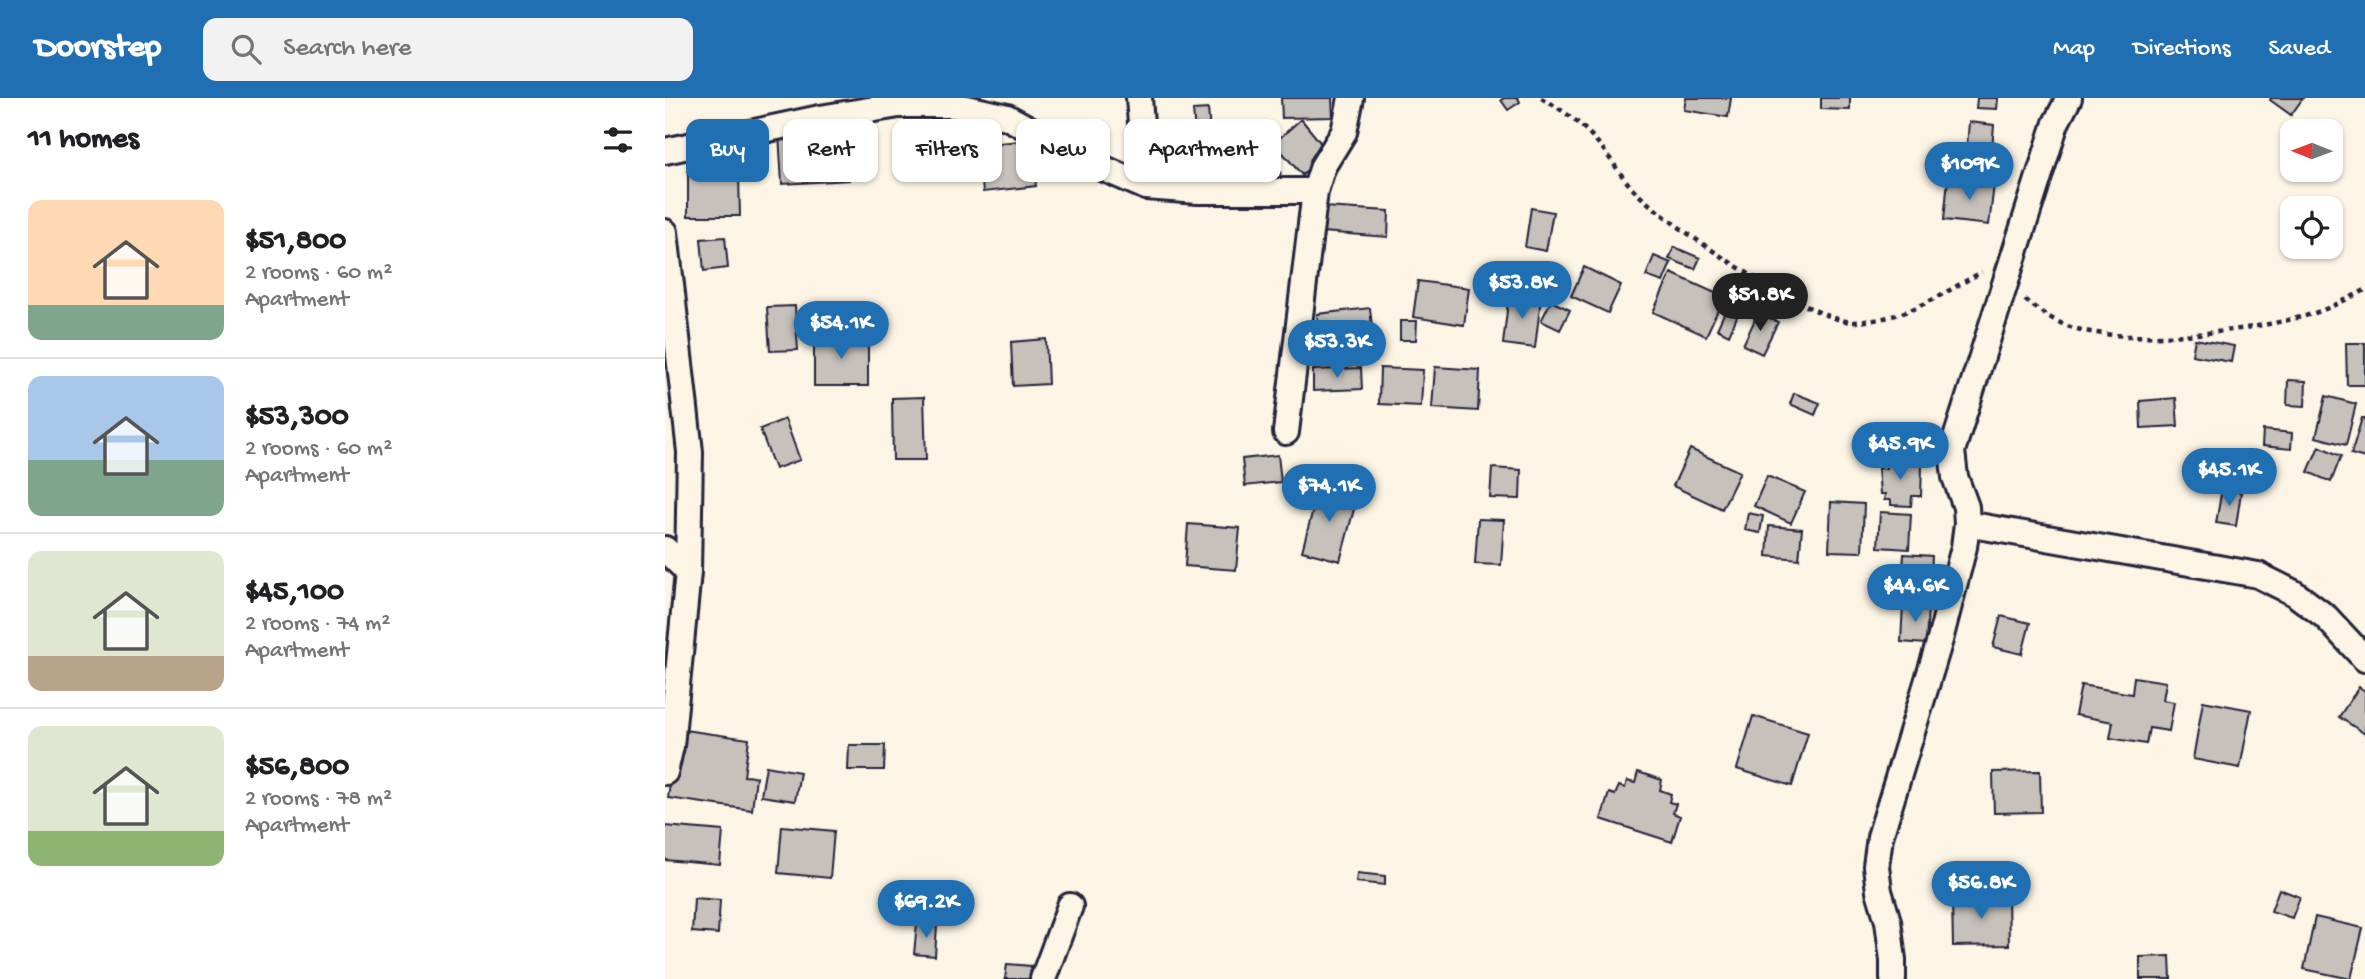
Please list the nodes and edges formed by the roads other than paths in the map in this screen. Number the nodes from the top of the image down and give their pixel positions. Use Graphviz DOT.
graph roads {
  1 [pos="1139,98"];
  2 [pos="1350,98"];
  3 [pos="2069,98"];
  4 [pos="665,151"];
  5 [pos="1146,187"];
  6 [pos="1315,191"];
  7 [pos="665,232"];
  8 [pos="1286,432"];
  9 [pos="1967,524"];
  10 [pos="665,549"];
  11 [pos="688,572"];
  12 [pos="2365,659"];
  13 [pos="665,772"];
  14 [pos="1070,906"];
  15 [pos="1044,979"];
  16 [pos="1893,979"];
  1 -- 5 [label="street"];
  2 -- 6 [label="street"];
  3 -- 9 [label="street"];
  4 -- 5 [label="street"];
  5 -- 6 [label="street"];
  6 -- 8 [label="street"];
  7 -- 11 [label="street"];
  9 -- 12 [label="street"];
  9 -- 16 [label="street"];
  10 -- 11 [label="street"];
  11 -- 13 [label="street"];
  14 -- 15 [label="street"];
}
